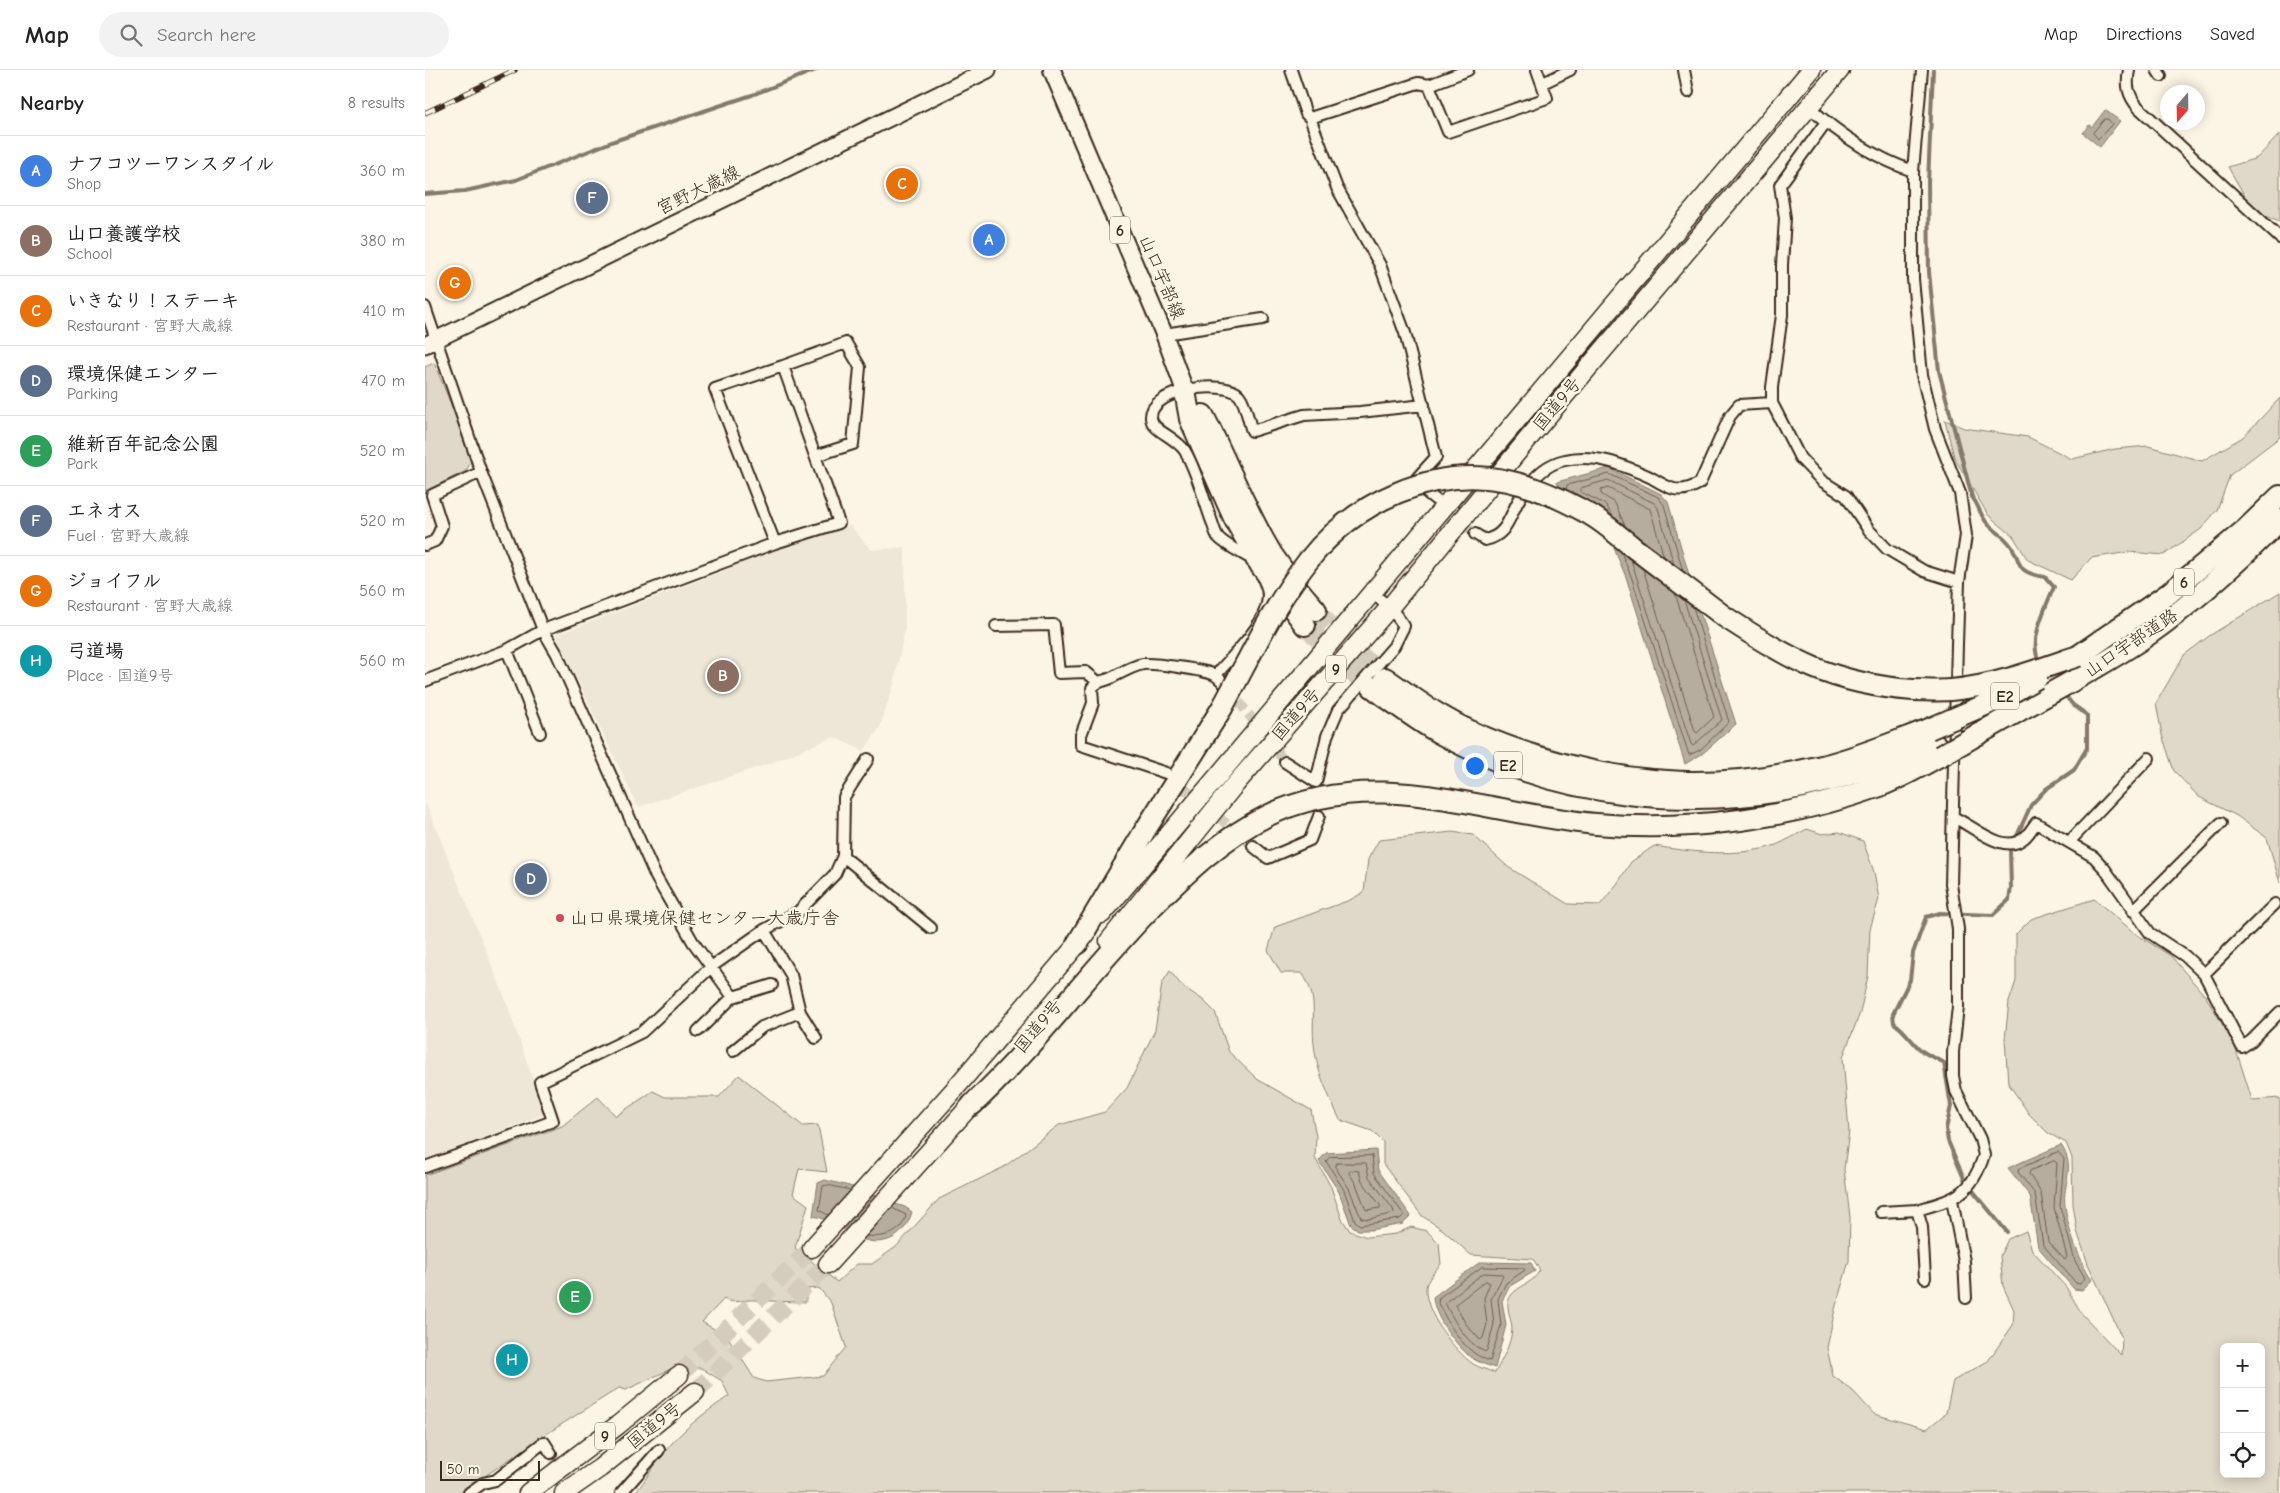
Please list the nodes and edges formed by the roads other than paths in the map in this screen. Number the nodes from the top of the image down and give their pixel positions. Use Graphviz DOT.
graph roads {
  1 [pos="987,70"];
  2 [pos="1052,70"];
  3 [pos="1291,70"];
  4 [pos="1468,70"];
  5 [pos="1537,70"];
  6 [pos="1570,70"];
  7 [pos="1684,70"];
  8 [pos="1811,70"];
  9 [pos="1840,70"];
  10 [pos="1922,70"];
  11 [pos="2129,70"];
  12 [pos="1543,83"];
  13 [pos="1429,85"];
  14 [pos="1688,92"];
  15 [pos="1809,107"];
  16 [pos="1310,118"];
  17 [pos="1826,122"];
  18 [pos="1913,171"];
  19 [pos="2280,238"];
  20 [pos="425,307"];
  21 [pos="1263,319"];
  22 [pos="1164,334"];
  23 [pos="431,342"];
  24 [pos="783,366"];
  25 [pos="1185,391"];
  26 [pos="1772,403"];
  27 [pos="1424,405"];
  28 [pos="815,456"];
  29 [pos="481,472"];
  30 [pos="2280,496"];
  31 [pos="1435,500"];
  32 [pos="2280,520"];
  33 [pos="1475,534"];
  34 [pos="775,544"];
  35 [pos="425,545"];
  36 [pos="1959,582"];
  37 [pos="1373,594"];
  38 [pos="1390,607"];
  39 [pos="1310,618"];
  40 [pos="996,626"];
  41 [pos="543,630"];
  42 [pos="507,650"];
  43 [pos="2084,664"];
  44 [pos="1216,676"];
  45 [pos="425,681"];
  46 [pos="1097,682"];
  47 [pos="1379,682"];
  48 [pos="1226,686"];
  49 [pos="2017,712"];
  50 [pos="540,733"];
  51 [pos="1935,744"];
  52 [pos="2149,758"];
  53 [pos="868,759"];
  54 [pos="1285,762"];
  55 [pos="1167,773"];
  56 [pos="1319,816"];
  57 [pos="1953,817"];
  58 [pos="2221,823"];
  59 [pos="2070,841"];
  60 [pos="1253,846"];
  61 [pos="843,856"];
  62 [pos="2275,904"];
  63 [pos="2133,911"];
  64 [pos="931,928"];
  65 [pos="764,930"];
  66 [pos="1077,944"];
  67 [pos="711,967"];
  68 [pos="2204,974"];
  69 [pos="772,985"];
  70 [pos="733,997"];
  71 [pos="800,1012"];
  72 [pos="2280,1012"];
  73 [pos="698,1031"];
  74 [pos="816,1038"];
  75 [pos="733,1051"];
  76 [pos="972,1105"];
  77 [pos="425,1167"];
  78 [pos="1952,1200"];
  79 [pos="1917,1210"];
  80 [pos="1881,1212"];
  81 [pos="811,1248"];
  82 [pos="828,1264"];
  83 [pos="1925,1278"];
  84 [pos="1966,1298"];
  85 [pos="679,1374"];
  86 [pos="695,1392"];
  87 [pos="659,1450"];
  88 [pos="551,1453"];
  89 [pos="469,1493"];
  90 [pos="528,1493"];
  91 [pos="564,1493"];
  92 [pos="621,1493"];
  1 -- 23 [label="main road, 宮野大歳線"];
  2 -- 22 [label="main road, 山口宇部線 / 6"];
  3 -- 16 [label="street"];
  4 -- 13 [label="street"];
  5 -- 12 [label="street"];
  6 -- 12 [label="street"];
  7 -- 14 [label="street"];
  8 -- 37 [label="highway, 国道9号 / 9"];
  9 -- 15 [label="highway, 国道9号 / 9"];
  10 -- 18 [label="street"];
  11 -- 19 [label="street"];
  12 -- 13 [label="street"];
  13 -- 16 [label="street"];
  15 -- 17 [label="street"];
  15 -- 38 [label="highway, 国道9号 / 9"];
  16 -- 27 [label="street"];
  17 -- 18 [label="street"];
  17 -- 26 [label="street"];
  18 -- 36 [label="street"];
  20 -- 23 [label="street"];
  21 -- 22 [label="street"];
  22 -- 25 [label="main road, 山口宇部線 / 6"];
  23 -- 29 [label="street"];
  24 -- 28 [label="street"];
  24 -- 28 [label="street"];
  24 -- 34 [label="street"];
  25 -- 27 [label="street"];
  25 -- 39 [label="highway"];
  25 -- 44 [label="street"];
  26 -- 33 [label="street"];
  26 -- 36 [label="street"];
  27 -- 31 [label="street"];
  28 -- 34 [label="street"];
  29 -- 35 [label="street"];
  29 -- 41 [label="street"];
  30 -- 43 [label="highway, 山口宇部道路 / 6"];
  32 -- 43 [label="highway, 山口宇部道路 / 6"];
  34 -- 41 [label="street"];
  36 -- 57 [label="street"];
  37 -- 38 [label="street"];
  37 -- 66 [label="highway, 国道9号 / 9"];
  38 -- 54 [label="street"];
  38 -- 76 [label="highway, 国道9号 / 9"];
  40 -- 46 [label="street"];
  41 -- 42 [label="street"];
  41 -- 67 [label="street"];
  42 -- 45 [label="street"];
  42 -- 50 [label="street"];
  43 -- 49 [label="highway, 山口宇部道路 / 6"];
  43 -- 51 [label="highway, E2, bridge"];
  43 -- 66 [label="highway, bridge"];
  44 -- 46 [label="street"];
  44 -- 48 [label="street"];
  46 -- 55 [label="street"];
  47 -- 51 [label="highway, E2"];
  49 -- 51 [label="highway, E2, bridge"];
  51 -- 76 [label="highway"];
  52 -- 59 [label="street"];
  53 -- 61 [label="street"];
  56 -- 60 [label="street"];
  57 -- 59 [label="street"];
  57 -- 78 [label="street"];
  58 -- 63 [label="street"];
  59 -- 63 [label="street"];
  61 -- 64 [label="street"];
  61 -- 65 [label="street"];
  62 -- 68 [label="street"];
  63 -- 68 [label="street"];
  65 -- 67 [label="street"];
  65 -- 71 [label="street"];
  66 -- 81 [label="highway, 国道9号 / 9"];
  67 -- 70 [label="street"];
  67 -- 77 [label="street"];
  68 -- 72 [label="street"];
  69 -- 70 [label="street"];
  70 -- 73 [label="street"];
  71 -- 74 [label="street"];
  71 -- 75 [label="street"];
  76 -- 82 [label="highway, 国道9号 / 9"];
  78 -- 79 [label="street"];
  78 -- 84 [label="street"];
  79 -- 80 [label="street"];
  79 -- 83 [label="street"];
  85 -- 90 [label="highway, 国道9号 / 9"];
  86 -- 91 [label="highway, 国道9号 / 9"];
  87 -- 92 [label="street"];
  88 -- 89 [label="street"];
}
